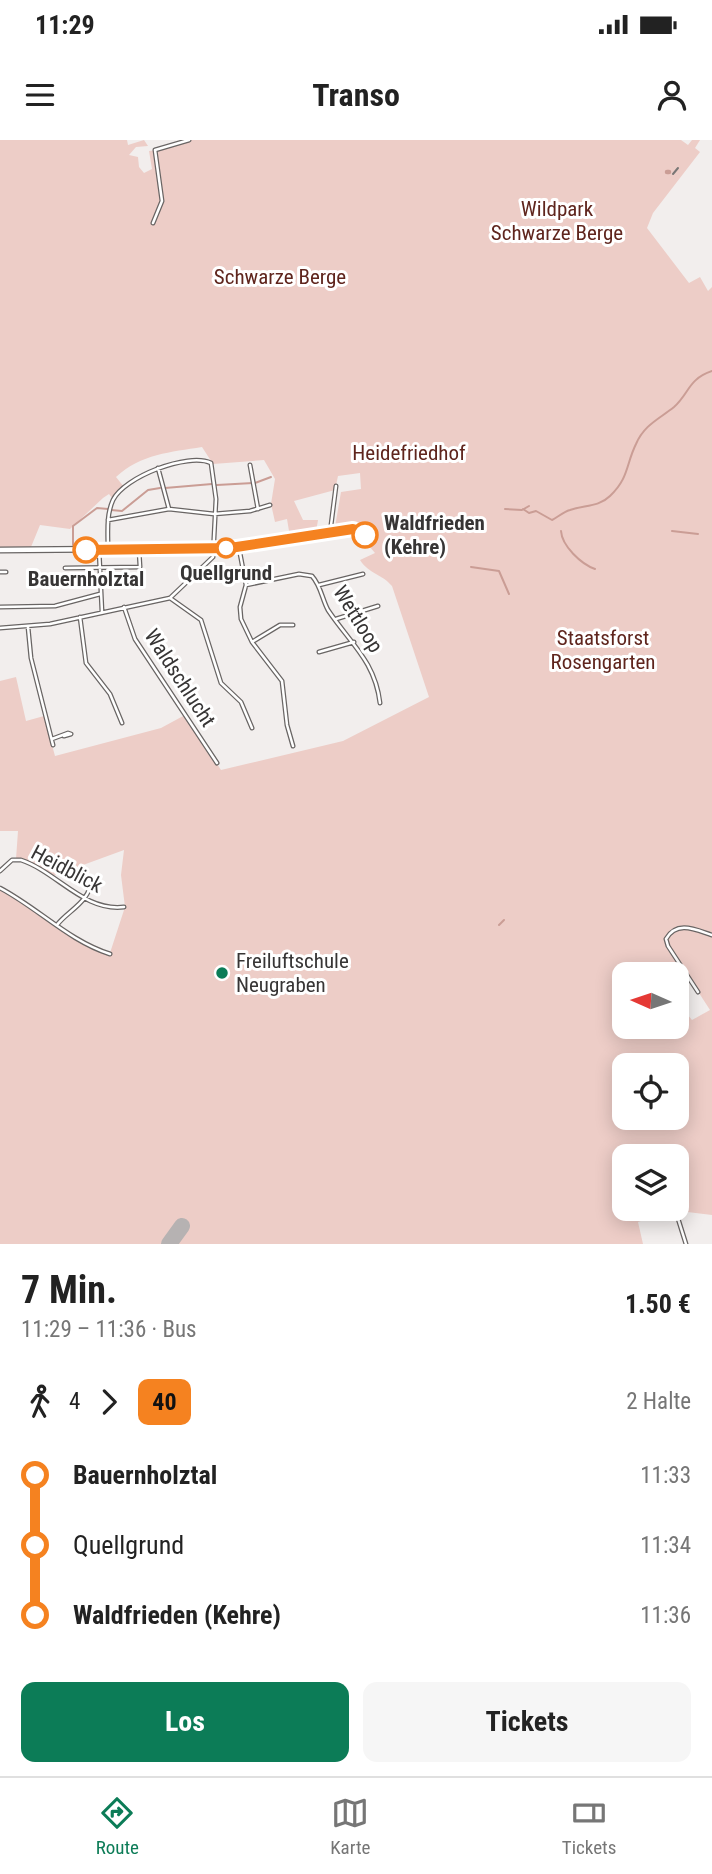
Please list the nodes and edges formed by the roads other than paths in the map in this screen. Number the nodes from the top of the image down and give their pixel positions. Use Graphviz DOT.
graph roads {
  1 [pos="188,140"];
  2 [pos="153,223"];
  3 [pos="250,465"];
  4 [pos="158,468"];
  5 [pos="336,486"];
  6 [pos="270,505"];
  7 [pos="169,509"];
  8 [pos="258,509"];
  9 [pos="214,514"];
  10 [pos="108,520"];
  11 [pos="355,529"];
  12 [pos="330,533"];
  13 [pos="213,548"];
  14 [pos="239,548"];
  15 [pos="99,549"];
  16 [pos="108,549"];
  17 [pos="0,550"];
  18 [pos="139,550"];
  19 [pos="65,568"];
  20 [pos="99,568"];
  21 [pos="0,572"];
  22 [pos="6,572"];
  23 [pos="363,575"];
  24 [pos="246,585"];
  25 [pos="319,585"];
  26 [pos="100,594"];
  27 [pos="170,598"];
  28 [pos="378,606"];
  29 [pos="0,607"];
  30 [pos="124,607"];
  31 [pos="102,612"];
  32 [pos="80,617"];
  33 [pos="336,619"];
  34 [pos="293,625"];
  35 [pos="28,626"];
  36 [pos="0,628"];
  37 [pos="252,642"];
  38 [pos="354,642"];
  39 [pos="319,652"];
  40 [pos="380,704"];
  41 [pos="122,723"];
  42 [pos="252,728"];
  43 [pos="64,736"];
  44 [pos="52,739"];
  45 [pos="53,745"];
  46 [pos="293,746"];
  47 [pos="217,763"];
  48 [pos="0,871"];
  49 [pos="91,877"];
  50 [pos="0,888"];
  51 [pos="84,899"];
  52 [pos="124,908"];
  53 [pos="57,925"];
  54 [pos="712,935"];
  55 [pos="110,954"];
  56 [pos="698,992"];
  57 [pos="679,1221"];
  58 [pos="686,1244"];
  1 -- 2 [label="street"];
  3 -- 8 [label="street"];
  4 -- 7 [label="street"];
  4 -- 9 [label="street"];
  4 -- 10 [label="street"];
  5 -- 12 [label="street"];
  6 -- 8 [label="street"];
  7 -- 9 [label="street"];
  7 -- 10 [label="street"];
  8 -- 9 [label="street"];
  9 -- 13 [label="street"];
  10 -- 16 [label="street"];
  11 -- 12 [label="street"];
  12 -- 14 [label="street"];
  13 -- 14 [label="street"];
  13 -- 18 [label="street"];
  13 -- 27 [label="street"];
  14 -- 24 [label="street"];
  15 -- 16 [label="street"];
  15 -- 17 [label="street"];
  15 -- 20 [label="street"];
  16 -- 18 [label="street"];
  18 -- 20 [label="street"];
  19 -- 20 [label="street"];
  20 -- 26 [label="street"];
  21 -- 22 [label="street"];
  23 -- 25 [label="street"];
  24 -- 25 [label="street, Wettloop"];
  24 -- 37 [label="street"];
  25 -- 33 [label="street, Wettloop"];
  26 -- 29 [label="street"];
  26 -- 31 [label="street"];
  27 -- 30 [label="street"];
  27 -- 42 [label="street"];
  28 -- 33 [label="street"];
  30 -- 31 [label="street"];
  30 -- 47 [label="street, Waldschlucht"];
  31 -- 32 [label="street"];
  32 -- 35 [label="street"];
  32 -- 41 [label="street"];
  33 -- 38 [label="street, Wettloop"];
  34 -- 37 [label="street"];
  35 -- 36 [label="street"];
  35 -- 44 [label="street"];
  37 -- 46 [label="street"];
  38 -- 39 [label="street"];
  38 -- 40 [label="street, Wettloop"];
  43 -- 44 [label="street"];
  44 -- 45 [label="street"];
  48 -- 51 [label="street, Heidblick"];
  49 -- 51 [label="street"];
  50 -- 53 [label="street"];
  51 -- 52 [label="street, Heidblick"];
  51 -- 53 [label="street"];
  53 -- 55 [label="street"];
  54 -- 56 [label="street"];
  57 -- 58 [label="street"];
}
